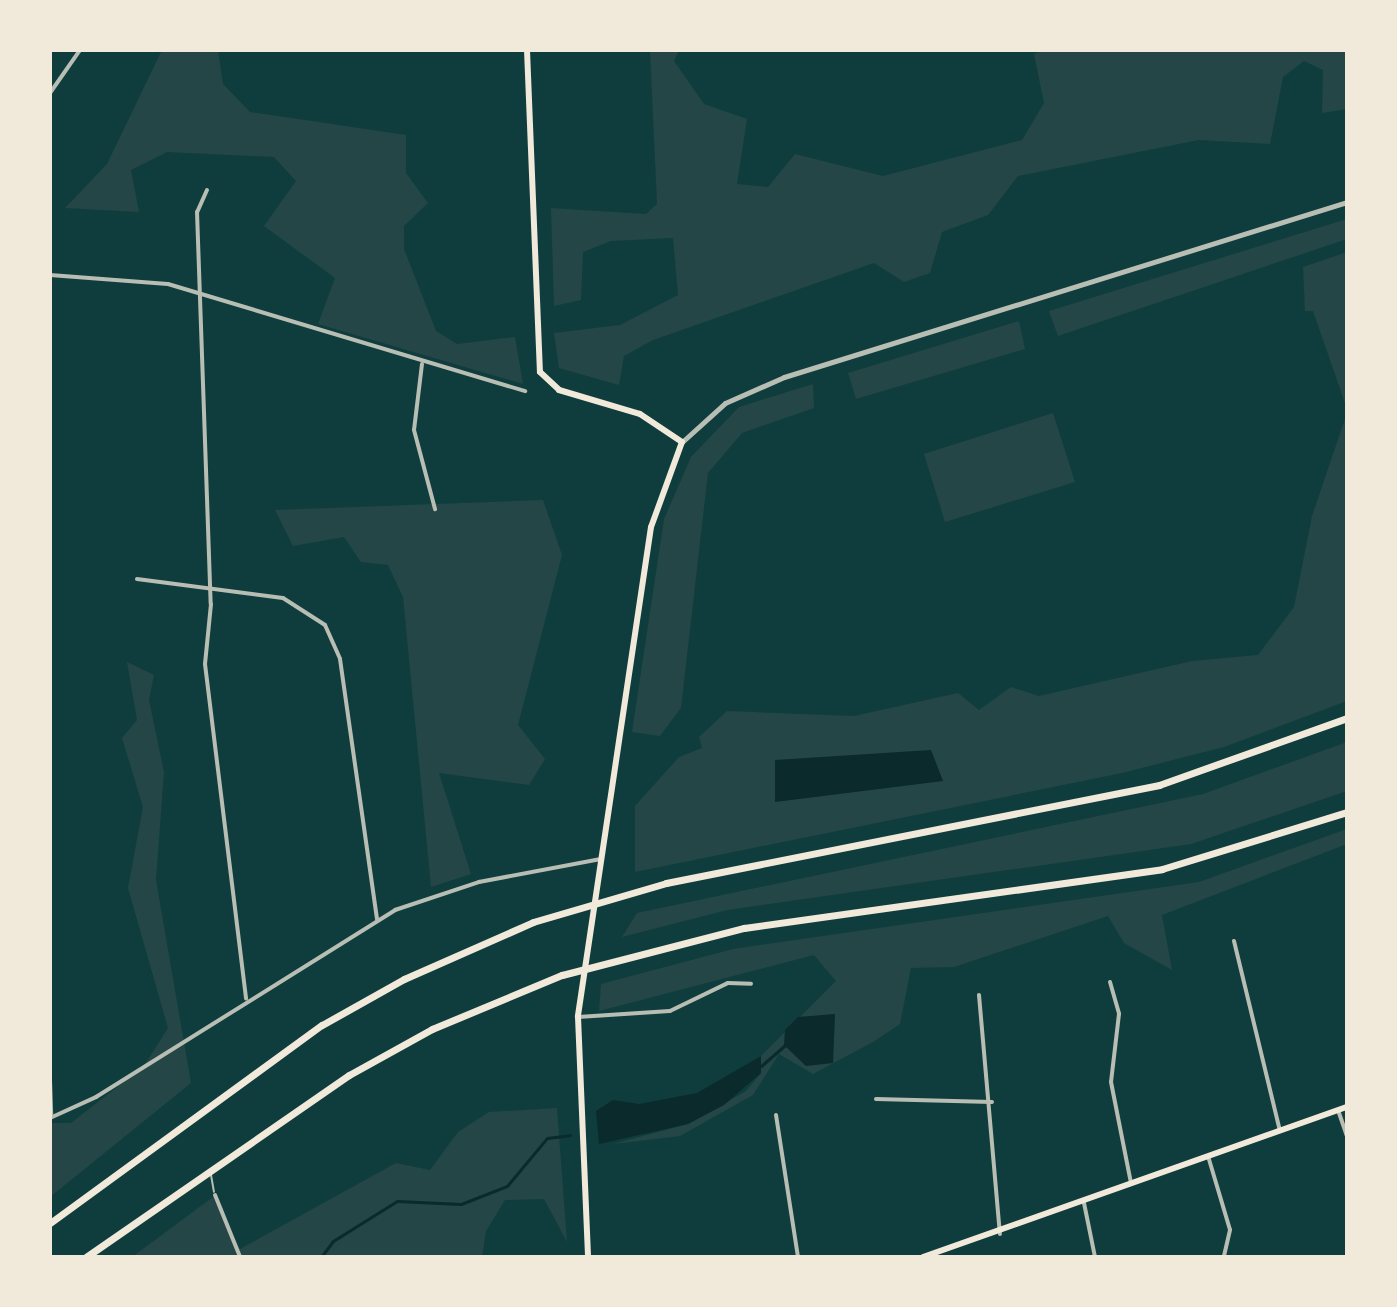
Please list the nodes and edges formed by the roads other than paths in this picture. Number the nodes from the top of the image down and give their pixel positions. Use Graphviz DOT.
graph roads {
  1 [pos="80,50"];
  2 [pos="527,50"];
  3 [pos="814,50"];
  4 [pos="934,50"];
  5 [pos="50,93"];
  6 [pos="207,190"];
  7 [pos="1347,202"];
  8 [pos="50,275"];
  9 [pos="200,293"];
  10 [pos="422,364"];
  11 [pos="525,391"];
  12 [pos="682,442"];
  13 [pos="435,509"];
  14 [pos="137,579"];
  15 [pos="210,588"];
  16 [pos="1347,718"];
  17 [pos="1347,812"];
  18 [pos="601,859"];
  19 [pos="377,919"];
  20 [pos="1234,941"];
  21 [pos="1110,982"];
  22 [pos="751,984"];
  23 [pos="979,995"];
  24 [pos="246,998"];
  25 [pos="578,1017"];
  26 [pos="50,1080"];
  27 [pos="876,1099"];
  28 [pos="992,1102"];
  29 [pos="1347,1107"];
  30 [pos="1338,1110"];
  31 [pos="776,1115"];
  32 [pos="51,1117"];
  33 [pos="1280,1131"];
  34 [pos="1347,1136"];
  35 [pos="1208,1156"];
  36 [pos="209,1170"];
  37 [pos="1131,1183"];
  38 [pos="215,1195"];
  39 [pos="1084,1203"];
  40 [pos="50,1223"];
  41 [pos="1000,1234"];
  42 [pos="86,1257"];
  43 [pos="240,1257"];
  44 [pos="588,1257"];
  45 [pos="798,1257"];
  46 [pos="923,1257"];
  47 [pos="1095,1257"];
  48 [pos="1224,1257"];
  1 -- 5 [label="street"];
  2 -- 12 [label="main road"];
  3 -- 4 [label="street"];
  6 -- 9 [label="street"];
  7 -- 12 [label="street"];
  8 -- 9 [label="street"];
  9 -- 10 [label="street"];
  9 -- 15 [label="street"];
  10 -- 11 [label="street"];
  10 -- 13 [label="street"];
  12 -- 18 [label="main road"];
  14 -- 15 [label="street"];
  15 -- 19 [label="street"];
  15 -- 24 [label="street"];
  16 -- 40 [label="highway"];
  17 -- 36 [label="highway"];
  18 -- 19 [label="street"];
  18 -- 25 [label="main road"];
  19 -- 24 [label="street"];
  20 -- 33 [label="street"];
  21 -- 37 [label="street"];
  22 -- 25 [label="street"];
  23 -- 28 [label="street"];
  24 -- 32 [label="street"];
  25 -- 44 [label="main road"];
  26 -- 32 [label="street"];
  27 -- 28 [label="street"];
  28 -- 41 [label="street"];
  29 -- 30 [label="main road"];
  30 -- 33 [label="main road"];
  30 -- 34 [label="street"];
  31 -- 45 [label="street"];
  33 -- 35 [label="main road"];
  35 -- 37 [label="main road"];
  35 -- 48 [label="street"];
  36 -- 38 [label="lane"];
  36 -- 42 [label="highway"];
  37 -- 39 [label="main road"];
  38 -- 43 [label="street"];
  39 -- 41 [label="main road"];
  39 -- 47 [label="street"];
  41 -- 46 [label="main road"];
}
